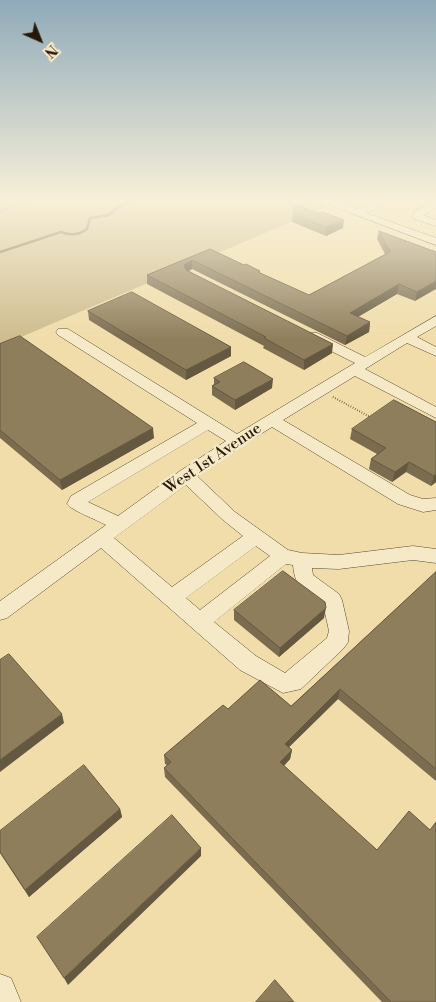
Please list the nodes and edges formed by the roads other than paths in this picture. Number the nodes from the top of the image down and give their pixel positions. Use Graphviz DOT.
graph roads {
  1 [pos="436,320"];
  2 [pos="62,332"];
  3 [pos="304,332"];
  4 [pos="407,338"];
  5 [pos="436,352"];
  6 [pos="360,366"];
  7 [pos="436,413"];
  8 [pos="272,420"];
  9 [pos="208,423"];
  10 [pos="237,441"];
  11 [pos="186,475"];
  12 [pos="436,504"];
  13 [pos="119,525"];
  14 [pos="256,536"];
  15 [pos="101,538"];
  16 [pos="436,556"];
  17 [pos="292,558"];
  18 [pos="172,598"];
  19 [pos="0,612"];
  20 [pos="200,622"];
  21 [pos="0,989"];
  22 [pos="6,1002"];
  1 -- 4 [label="street, West 1st Avenue"];
  2 -- 9 [label="street"];
  3 -- 6 [label="street"];
  4 -- 5 [label="street"];
  4 -- 6 [label="street, West 1st Avenue"];
  6 -- 7 [label="street"];
  6 -- 8 [label="street, West 1st Avenue"];
  8 -- 10 [label="street, West 1st Avenue"];
  8 -- 12 [label="street"];
  9 -- 10 [label="street"];
  9 -- 13 [label="street"];
  10 -- 11 [label="street, West 1st Avenue"];
  11 -- 13 [label="street, West 1st Avenue"];
  11 -- 14 [label="street"];
  13 -- 15 [label="street, West 1st Avenue"];
  14 -- 17 [label="street"];
  14 -- 18 [label="street"];
  15 -- 18 [label="street"];
  15 -- 19 [label="street, West 1st Avenue"];
  16 -- 17 [label="street"];
  17 -- 20 [label="street"];
  17 -- 20 [label="street"];
  18 -- 20 [label="street"];
  21 -- 22 [label="street"];
}
